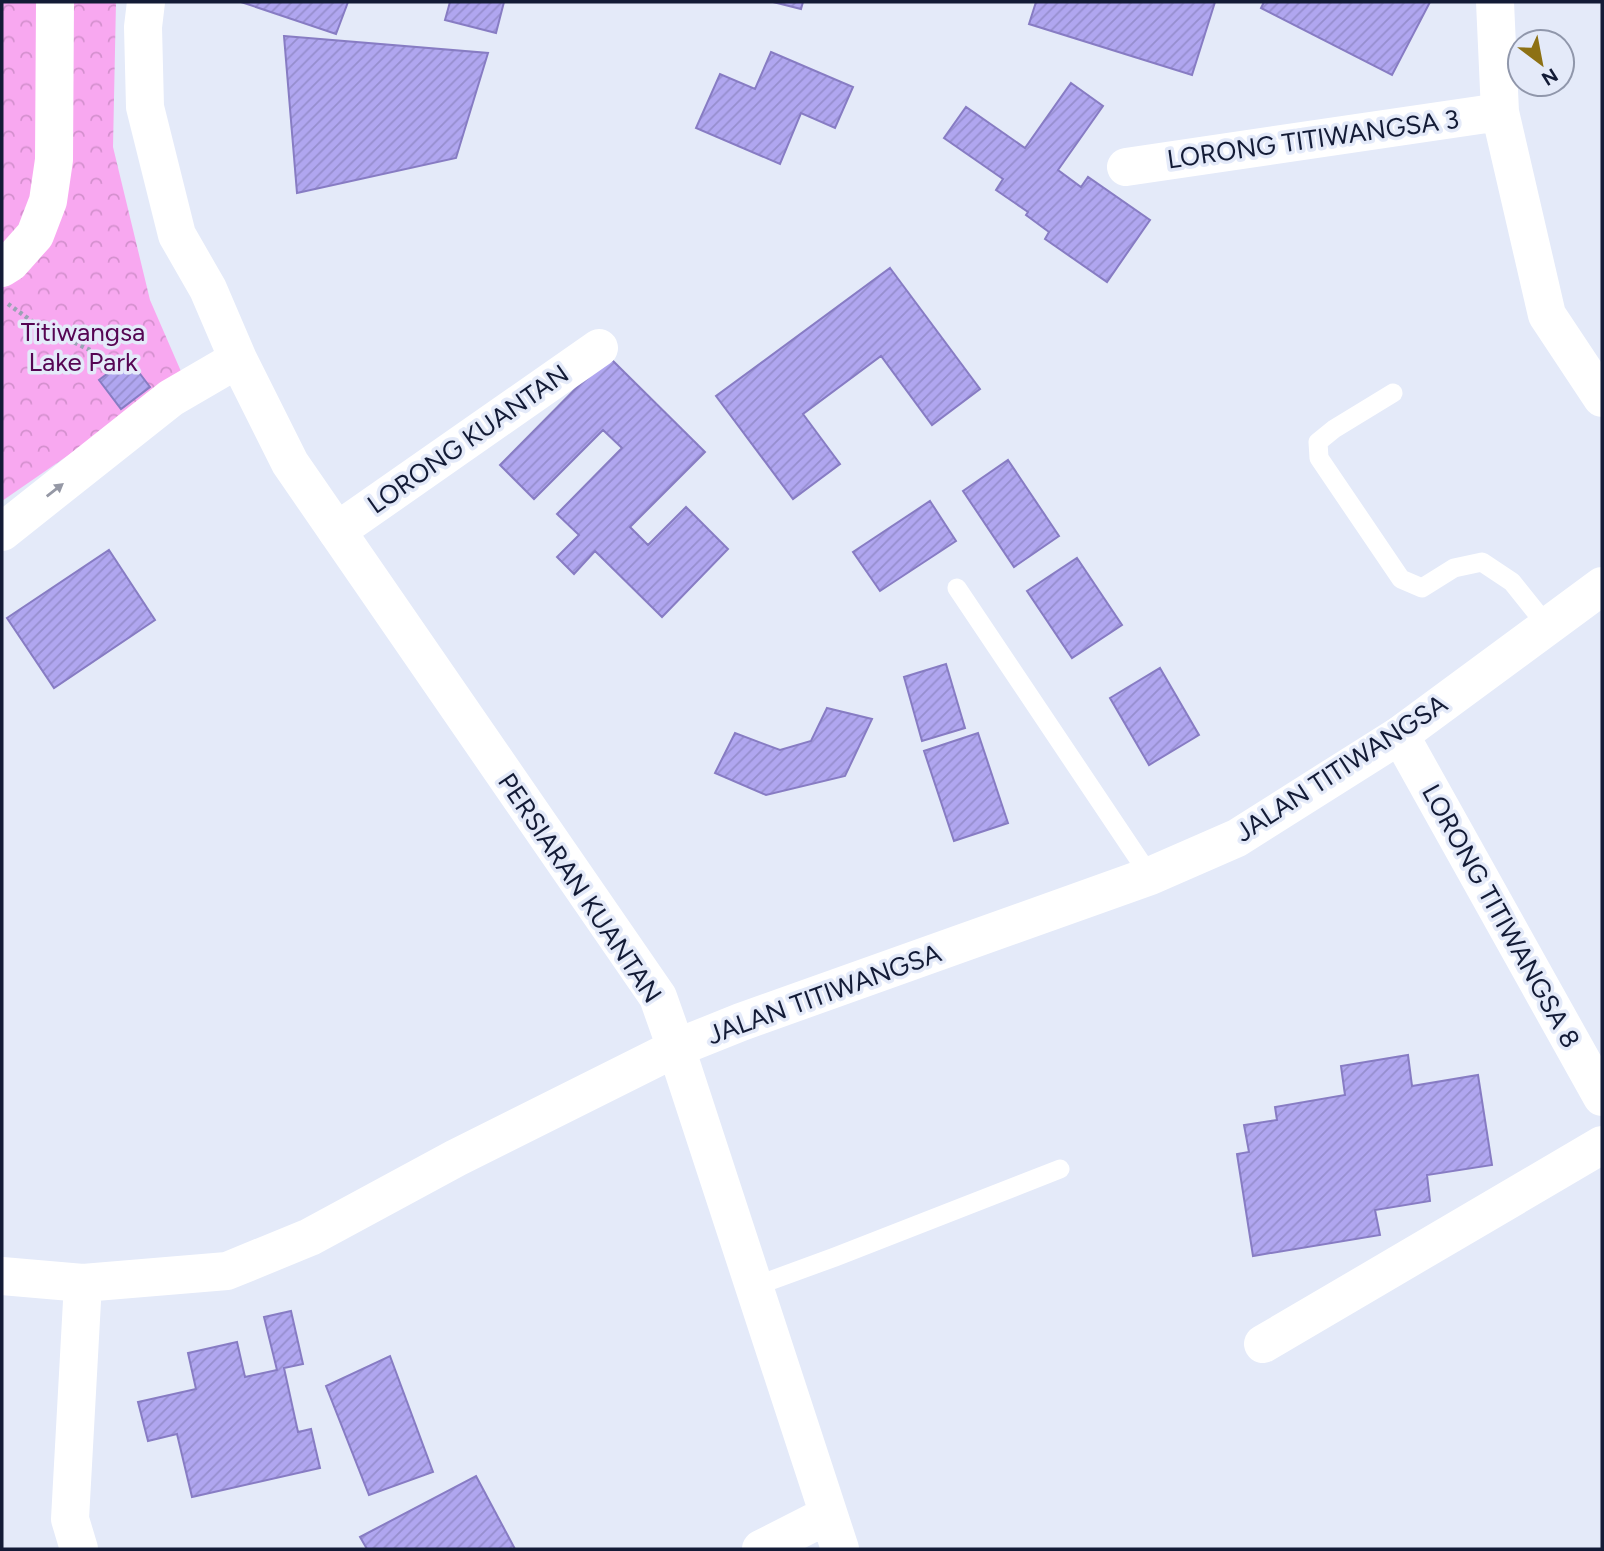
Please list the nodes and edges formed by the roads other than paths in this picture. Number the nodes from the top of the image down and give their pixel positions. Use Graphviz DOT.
graph roads {
  1 [pos="55,2"];
  2 [pos="146,2"];
  3 [pos="1494,2"];
  4 [pos="1500,112"];
  5 [pos="1126,167"];
  6 [pos="2,268"];
  7 [pos="599,348"];
  8 [pos="239,359"];
  9 [pos="1393,393"];
  10 [pos="1602,398"];
  11 [pos="337,531"];
  12 [pos="2,532"];
  13 [pos="1602,586"];
  14 [pos="957,588"];
  15 [pos="1548,626"];
  16 [pos="1400,735"];
  17 [pos="1150,876"];
  18 [pos="676,1048"];
  19 [pos="1602,1097"];
  20 [pos="1602,1145"];
  21 [pos="1060,1169"];
  22 [pos="2,1276"];
  23 [pos="83,1283"];
  24 [pos="753,1287"];
  25 [pos="1263,1345"];
  26 [pos="834,1532"];
  27 [pos="79,1549"];
  28 [pos="761,1549"];
  1 -- 6 [label="street"];
  2 -- 8 [label="street, PERSIARAN KUANTAN"];
  3 -- 4 [label="street"];
  4 -- 5 [label="street, LORONG TITIWANGSA 3"];
  4 -- 10 [label="street"];
  7 -- 11 [label="street, LORONG KUANTAN"];
  8 -- 11 [label="street, PERSIARAN KUANTAN"];
  12 -- 8 [label="street, one-way"];
  9 -- 15 [label="lane"];
  11 -- 18 [label="street, PERSIARAN KUANTAN"];
  13 -- 15 [label="street, JALAN TITIWANGSA"];
  14 -- 17 [label="lane"];
  15 -- 16 [label="street, JALAN TITIWANGSA"];
  16 -- 17 [label="street, JALAN TITIWANGSA"];
  16 -- 19 [label="street, LORONG TITIWANGSA 8"];
  17 -- 18 [label="street, JALAN TITIWANGSA"];
  18 -- 23 [label="street, JALAN TITIWANGSA"];
  18 -- 24 [label="street, PERSIARAN KUANTAN"];
  20 -- 25 [label="street"];
  21 -- 24 [label="lane"];
  22 -- 23 [label="street, JALAN TITIWANGSA"];
  23 -- 27 [label="street"];
  24 -- 26 [label="street, PERSIARAN KUANTAN"];
  26 -- 28 [label="street"];
}
